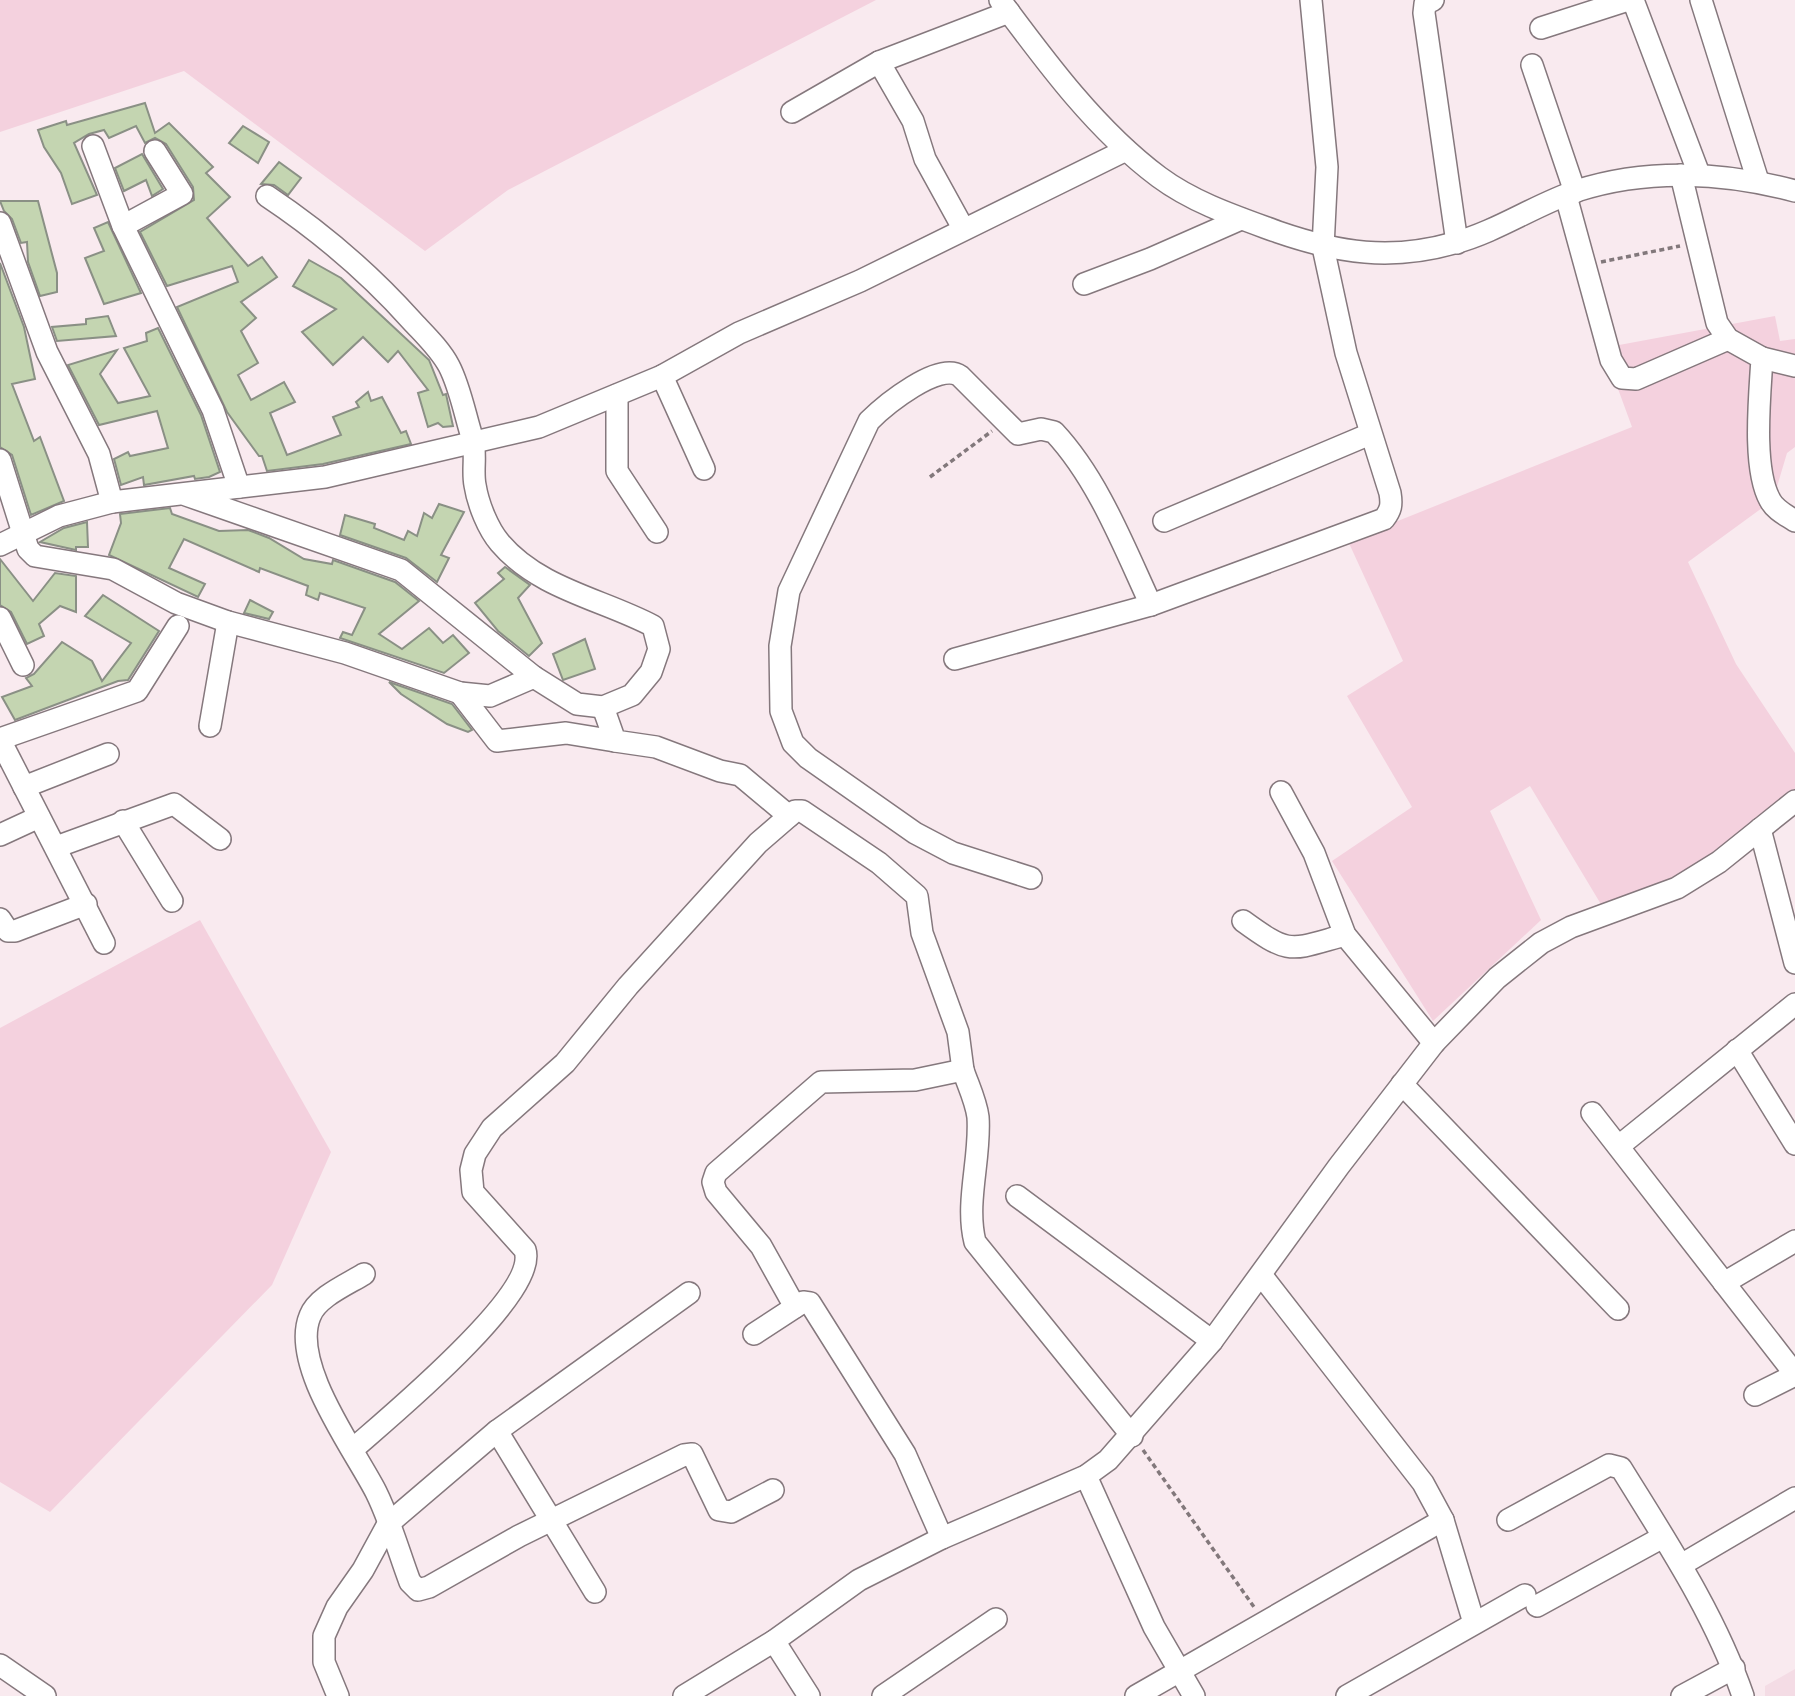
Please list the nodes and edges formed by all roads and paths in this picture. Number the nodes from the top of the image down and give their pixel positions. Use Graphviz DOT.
graph roads {
  1 [pos="1311,0"];
  2 [pos="1433,0"];
  3 [pos="1630,0"];
  4 [pos="1701,0"];
  5 [pos="1004,6"];
  6 [pos="1541,28"];
  7 [pos="879,62"];
  8 [pos="1532,65"];
  9 [pos="792,113"];
  10 [pos="93,146"];
  11 [pos="155,150"];
  12 [pos="1126,150"];
  13 [pos="1690,175"];
  14 [pos="1758,181"];
  15 [pos="1795,191"];
  16 [pos="1571,194"];
  17 [pos="267,196"];
  18 [pos="1241,219"];
  19 [pos="0,223"];
  20 [pos="123,226"];
  21 [pos="963,228"];
  22 [pos="1696,242"];
  23 [pos="1457,243"];
  24 [pos="1323,247"];
  25 [pos="1586,265"];
  26 [pos="1084,284"];
  27 [pos="1728,339"];
  28 [pos="1762,358"];
  29 [pos="1795,366"];
  30 [pos="662,376"];
  31 [pos="617,395"];
  32 [pos="1004,422"];
  33 [pos="1370,434"];
  34 [pos="473,442"];
  35 [pos="0,460"];
  36 [pos="704,469"];
  37 [pos="930,477"];
  38 [pos="239,487"];
  39 [pos="182,493"];
  40 [pos="112,502"];
  41 [pos="1164,521"];
  42 [pos="1795,521"];
  43 [pos="24,531"];
  44 [pos="657,532"];
  45 [pos="0,545"];
  46 [pos="1151,605"];
  47 [pos="0,618"];
  48 [pos="228,622"];
  49 [pos="178,626"];
  50 [pos="955,659"];
  51 [pos="23,665"];
  52 [pos="534,677"];
  53 [pos="460,693"];
  54 [pos="603,707"];
  55 [pos="210,726"];
  56 [pos="0,740"];
  57 [pos="615,741"];
  58 [pos="107,754"];
  59 [pos="24,787"];
  60 [pos="1281,792"];
  61 [pos="1795,801"];
  62 [pos="789,816"];
  63 [pos="39,817"];
  64 [pos="123,821"];
  65 [pos="1760,829"];
  66 [pos="0,835"];
  67 [pos="220,839"];
  68 [pos="56,848"];
  69 [pos="1031,878"];
  70 [pos="173,901"];
  71 [pos="86,904"];
  72 [pos="1789,910"];
  73 [pos="0,919"];
  74 [pos="1242,921"];
  75 [pos="1345,935"];
  76 [pos="104,943"];
  77 [pos="1795,963"];
  78 [pos="1795,1004"];
  79 [pos="1434,1043"];
  80 [pos="1737,1050"];
  81 [pos="963,1070"];
  82 [pos="1402,1084"];
  83 [pos="1592,1114"];
  84 [pos="1795,1144"];
  85 [pos="1619,1146"];
  86 [pos="1017,1196"];
  87 [pos="1795,1241"];
  88 [pos="364,1274"];
  89 [pos="1262,1276"];
  90 [pos="1724,1283"];
  91 [pos="689,1293"];
  92 [pos="795,1307"];
  93 [pos="1618,1309"];
  94 [pos="754,1334"];
  95 [pos="1212,1341"];
  96 [pos="1795,1375"];
  97 [pos="1755,1395"];
  98 [pos="498,1431"];
  99 [pos="1132,1436"];
  100 [pos="353,1449"];
  101 [pos="1086,1476"];
  102 [pos="774,1490"];
  103 [pos="1795,1498"];
  104 [pos="1443,1520"];
  105 [pos="1508,1520"];
  106 [pos="551,1521"];
  107 [pos="388,1524"];
  108 [pos="1663,1536"];
  109 [pos="942,1538"];
  110 [pos="1681,1565"];
  111 [pos="595,1592"];
  112 [pos="996,1619"];
  113 [pos="1265,1623"];
  114 [pos="1474,1623"];
  115 [pos="774,1641"];
  116 [pos="0,1665"];
  117 [pos="1734,1668"];
  118 [pos="1180,1672"];
  119 [pos="330,1692"];
  120 [pos="45,1696"];
  121 [pos="684,1696"];
  122 [pos="808,1696"];
  123 [pos="883,1696"];
  124 [pos="1136,1696"];
  125 [pos="1194,1696"];
  126 [pos="1347,1696"];
  127 [pos="1682,1696"];
  128 [pos="1743,1696"];
  1 -- 24 [label="street"];
  2 -- 23 [label="street"];
  3 -- 6 [label="street"];
  3 -- 13 [label="street"];
  4 -- 14 [label="street"];
  5 -- 7 [label="street"];
  5 -- 12 [label="street"];
  7 -- 9 [label="street"];
  7 -- 21 [label="street"];
  8 -- 16 [label="street"];
  10 -- 20 [label="street"];
  11 -- 20 [label="street"];
  12 -- 18 [label="street"];
  12 -- 21 [label="street"];
  13 -- 14 [label="street"];
  13 -- 16 [label="street"];
  13 -- 22 [label="street"];
  14 -- 15 [label="street"];
  16 -- 23 [label="street"];
  16 -- 25 [label="street"];
  17 -- 34 [label="street"];
  18 -- 24 [label="street"];
  18 -- 26 [label="street"];
  19 -- 40 [label="street"];
  20 -- 38 [label="street"];
  21 -- 30 [label="street"];
  22 -- 25 [label="path"];
  22 -- 27 [label="street"];
  23 -- 24 [label="street"];
  24 -- 33 [label="street"];
  25 -- 27 [label="street"];
  27 -- 28 [label="street"];
  28 -- 29 [label="street"];
  28 -- 42 [label="street"];
  30 -- 31 [label="street"];
  30 -- 36 [label="street"];
  31 -- 34 [label="street"];
  31 -- 44 [label="street"];
  32 -- 37 [label="path"];
  32 -- 46 [label="street"];
  32 -- 69 [label="street"];
  33 -- 41 [label="street"];
  33 -- 46 [label="street"];
  34 -- 38 [label="street"];
  34 -- 54 [label="street"];
  35 -- 43 [label="street"];
  38 -- 39 [label="street"];
  39 -- 40 [label="street"];
  39 -- 52 [label="street"];
  40 -- 43 [label="street"];
  43 -- 45 [label="street"];
  43 -- 48 [label="street"];
  46 -- 50 [label="street"];
  47 -- 51 [label="street"];
  48 -- 53 [label="street"];
  48 -- 55 [label="street"];
  49 -- 56 [label="street"];
  52 -- 53 [label="street"];
  52 -- 54 [label="street"];
  53 -- 57 [label="street"];
  54 -- 57 [label="street"];
  56 -- 59 [label="street"];
  57 -- 62 [label="street"];
  58 -- 59 [label="street"];
  59 -- 63 [label="street"];
  60 -- 75 [label="street"];
  61 -- 65 [label="street"];
  62 -- 81 [label="street"];
  62 -- 100 [label="street"];
  63 -- 66 [label="street"];
  63 -- 68 [label="street"];
  64 -- 67 [label="street"];
  64 -- 68 [label="street"];
  64 -- 70 [label="street"];
  65 -- 72 [label="street"];
  65 -- 79 [label="street"];
  68 -- 71 [label="street"];
  71 -- 73 [label="street"];
  71 -- 76 [label="street"];
  72 -- 77 [label="street"];
  74 -- 75 [label="street"];
  75 -- 79 [label="street"];
  78 -- 80 [label="street"];
  79 -- 82 [label="street"];
  80 -- 84 [label="street"];
  80 -- 85 [label="street"];
  81 -- 92 [label="street"];
  81 -- 99 [label="street"];
  82 -- 89 [label="street"];
  82 -- 93 [label="street"];
  83 -- 85 [label="street"];
  85 -- 90 [label="street"];
  86 -- 95 [label="street"];
  87 -- 90 [label="street"];
  88 -- 100 [label="street"];
  89 -- 95 [label="street"];
  89 -- 104 [label="street"];
  90 -- 96 [label="street"];
  91 -- 98 [label="street"];
  92 -- 94 [label="street"];
  92 -- 109 [label="street"];
  95 -- 99 [label="street"];
  96 -- 97 [label="street"];
  98 -- 106 [label="street"];
  98 -- 107 [label="street"];
  99 -- 101 [label="street"];
  99 -- 113 [label="path"];
  100 -- 107 [label="street"];
  101 -- 109 [label="street"];
  101 -- 118 [label="street"];
  102 -- 106 [label="street"];
  103 -- 110 [label="street"];
  104 -- 113 [label="street"];
  104 -- 114 [label="street"];
  105 -- 108 [label="street"];
  106 -- 107 [label="street"];
  106 -- 111 [label="street"];
  107 -- 119 [label="street"];
  108 -- 110 [label="street"];
  108 -- 114 [label="street"];
  109 -- 115 [label="street"];
  110 -- 117 [label="street"];
  112 -- 123 [label="street"];
  113 -- 118 [label="street"];
  114 -- 126 [label="street"];
  115 -- 121 [label="street"];
  115 -- 122 [label="street"];
  116 -- 120 [label="street"];
  117 -- 127 [label="street"];
  117 -- 128 [label="street"];
  118 -- 124 [label="street"];
  118 -- 125 [label="street"];
}
